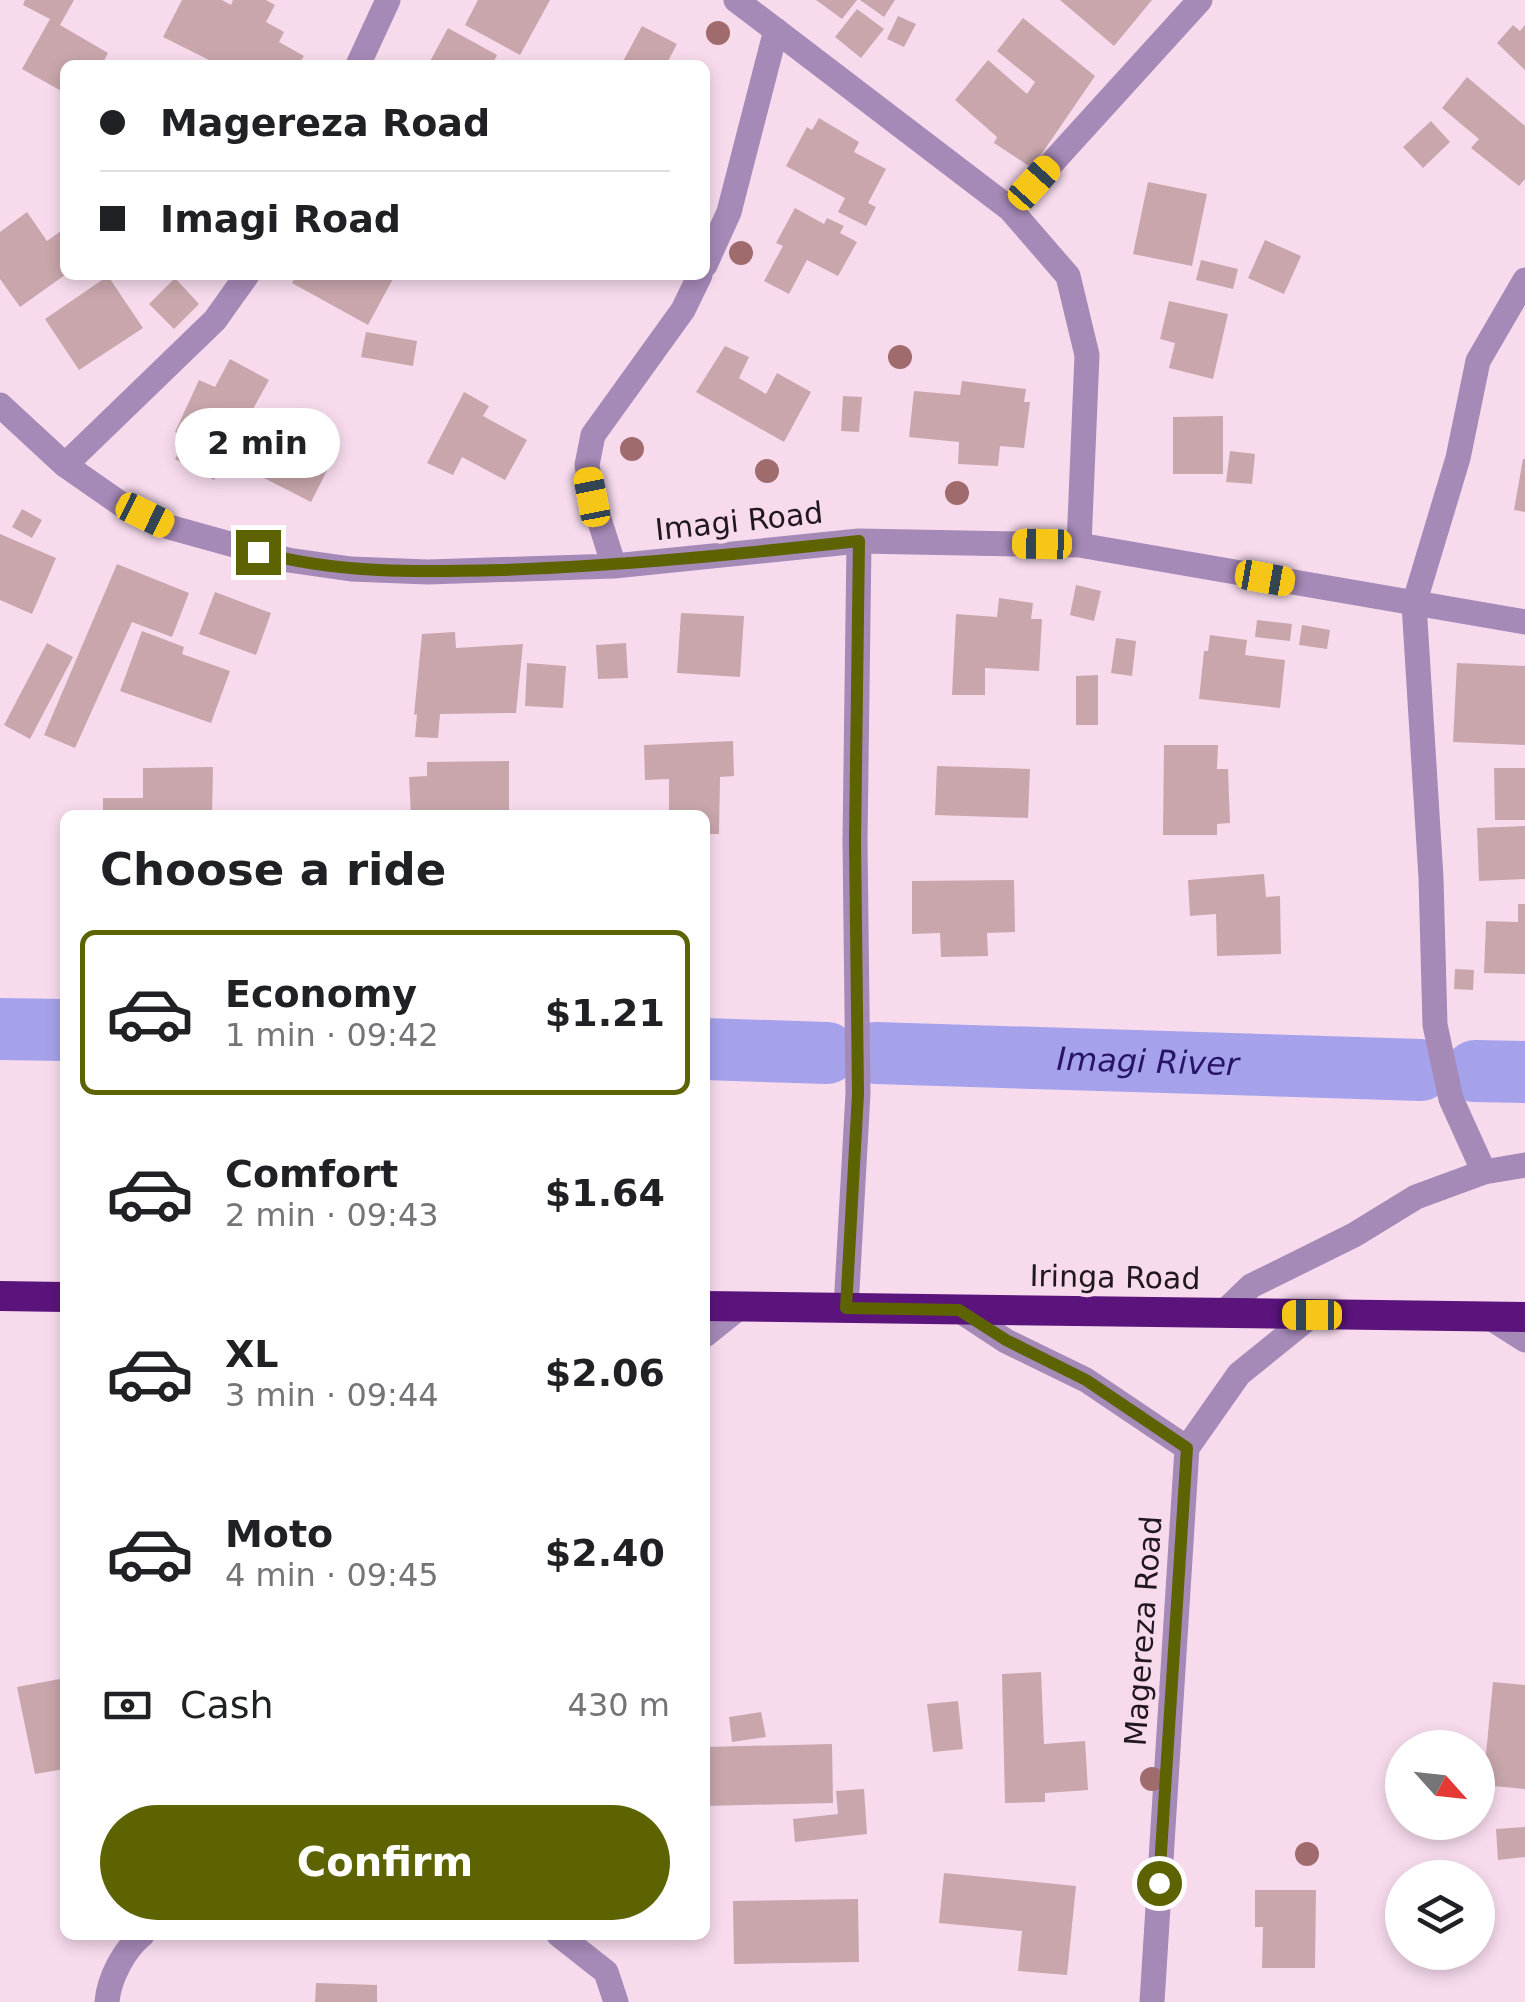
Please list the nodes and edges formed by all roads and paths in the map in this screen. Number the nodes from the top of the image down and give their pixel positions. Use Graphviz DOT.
graph roads {
  1 [pos="388,0"];
  2 [pos="736,0"];
  3 [pos="1200,0"];
  4 [pos="776,30"];
  5 [pos="360,60"];
  6 [pos="1010,209"];
  7 [pos="710,253"];
  8 [pos="243,280"];
  9 [pos="698,280"];
  10 [pos="1525,280"];
  11 [pos="3,415"];
  12 [pos="65,465"];
  13 [pos="859,541"];
  14 [pos="1078,545"];
  15 [pos="614,566"];
  16 [pos="1414,604"];
  17 [pos="1525,622"];
  18 [pos="1521,1169"];
  19 [pos="1484,1172"];
  20 [pos="0,1296"];
  21 [pos="60,1297"];
  22 [pos="710,1306"];
  23 [pos="740,1306"];
  24 [pos="846,1308"];
  25 [pos="959,1310"];
  26 [pos="1222,1314"];
  27 [pos="1312,1315"];
  28 [pos="1489,1317"];
  29 [pos="1525,1317"];
  30 [pos="710,1331"];
  31 [pos="1525,1340"];
  32 [pos="1187,1448"];
  33 [pos="136,1940"];
  34 [pos="565,1940"];
  35 [pos="107,2002"];
  36 [pos="616,2002"];
  37 [pos="1152,2002"];
  1 -- 5 [label="street"];
  2 -- 4 [label="street"];
  3 -- 6 [label="street"];
  4 -- 6 [label="street"];
  4 -- 7 [label="street"];
  6 -- 14 [label="street"];
  8 -- 12 [label="street"];
  9 -- 15 [label="street"];
  10 -- 16 [label="street"];
  11 -- 12 [label="street, Imagi Road"];
  12 -- 15 [label="street, Imagi Road"];
  13 -- 14 [label="street, Imagi Road"];
  13 -- 15 [label="street, Imagi Road"];
  13 -- 24 [label="street"];
  14 -- 16 [label="street, Imagi Road"];
  16 -- 17 [label="street, Imagi Road"];
  16 -- 19 [label="street"];
  18 -- 19 [label="street"];
  19 -- 26 [label="street"];
  20 -- 21 [label="highway"];
  22 -- 23 [label="highway, Iringa Road"];
  23 -- 24 [label="highway, Iringa Road"];
  23 -- 30 [label="street"];
  24 -- 25 [label="highway, Iringa Road"];
  25 -- 26 [label="highway, Iringa Road"];
  25 -- 32 [label="street"];
  26 -- 27 [label="highway, Iringa Road"];
  27 -- 28 [label="highway, Iringa Road"];
  27 -- 32 [label="street"];
  28 -- 29 [label="highway, Iringa Road"];
  28 -- 31 [label="street"];
  32 -- 37 [label="street, Magereza Road"];
  33 -- 35 [label="street"];
  34 -- 36 [label="street"];
}
